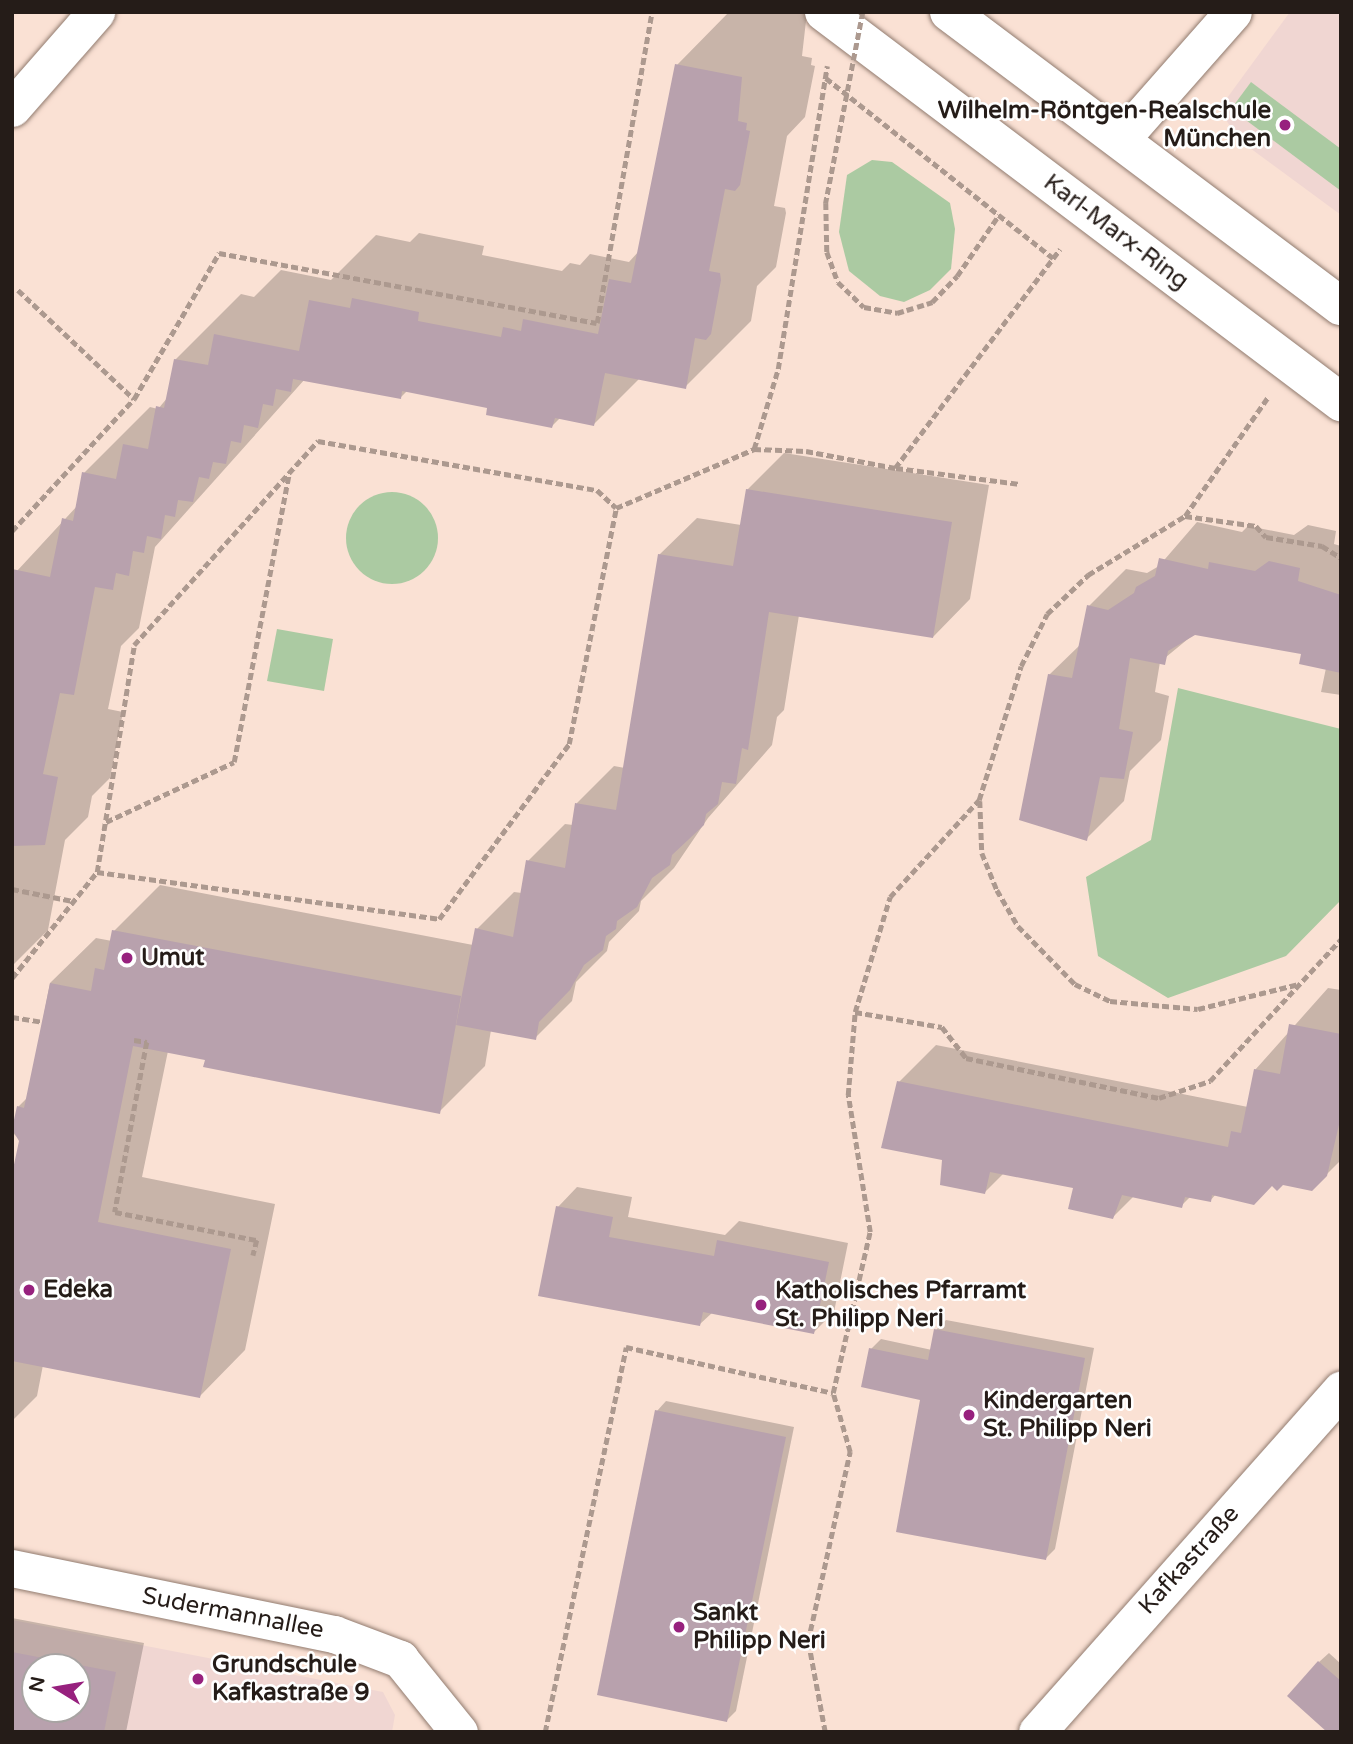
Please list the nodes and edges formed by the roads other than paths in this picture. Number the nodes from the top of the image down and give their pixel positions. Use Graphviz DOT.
graph roads {
  1 [pos="96,12"];
  2 [pos="949,12"];
  3 [pos="1233,12"];
  4 [pos="825,13"];
  5 [pos="12,108"];
  6 [pos="1121,139"];
  7 [pos="1341,306"];
  8 [pos="1341,402"];
  9 [pos="1341,1389"];
  10 [pos="12,1569"];
  11 [pos="459,1732"];
  12 [pos="1037,1732"];
  1 -- 5 [label="street"];
  2 -- 6 [label="main road"];
  3 -- 6 [label="street"];
  4 -- 8 [label="main road, Karl-Marx-Ring"];
  6 -- 7 [label="main road"];
  9 -- 12 [label="street, Kafkastraße"];
  10 -- 11 [label="street, Sudermannallee"];
}
